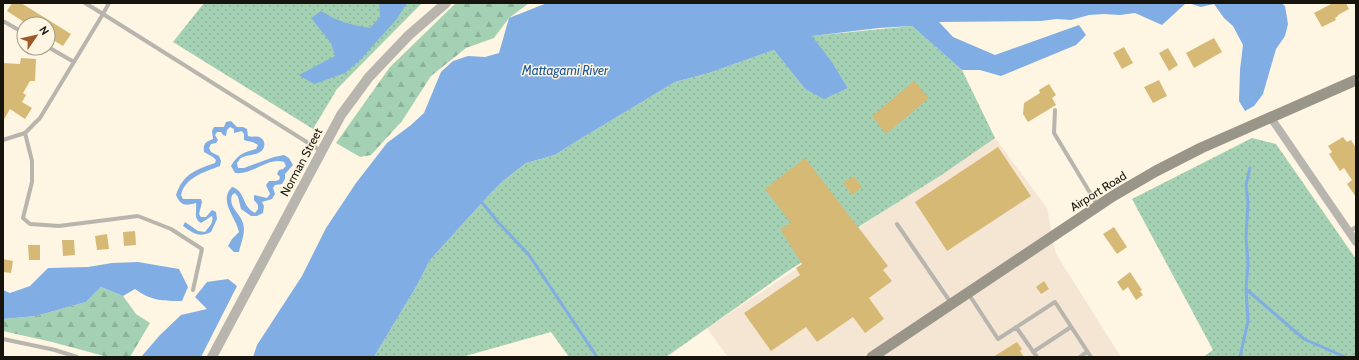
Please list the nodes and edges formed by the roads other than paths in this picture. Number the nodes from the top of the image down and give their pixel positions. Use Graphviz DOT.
graph roads {
  1 [pos="85,3"];
  2 [pos="110,3"];
  3 [pos="446,3"];
  4 [pos="103,14"];
  5 [pos="3,21"];
  6 [pos="16,28"];
  7 [pos="56,52"];
  8 [pos="74,62"];
  9 [pos="1356,80"];
  10 [pos="1055,110"];
  11 [pos="1271,118"];
  12 [pos="25,133"];
  13 [pos="3,140"];
  14 [pos="321,152"];
  15 [pos="1098,206"];
  16 [pos="897,224"];
  17 [pos="1353,230"];
  18 [pos="1356,242"];
  19 [pos="193,290"];
  20 [pos="968,292"];
  21 [pos="951,304"];
  22 [pos="1016,327"];
  23 [pos="1071,327"];
  24 [pos="3,339"];
  25 [pos="1033,352"];
  26 [pos="1087,352"];
  27 [pos="77,357"];
  28 [pos="212,357"];
  29 [pos="872,357"];
  30 [pos="1037,357"];
  31 [pos="1080,357"];
  32 [pos="1091,357"];
  1 -- 4 [label="lane"];
  2 -- 4 [label="lane"];
  3 -- 14 [label="street, Norman Street"];
  4 -- 8 [label="lane"];
  4 -- 14 [label="lane"];
  5 -- 6 [label="lane"];
  7 -- 8 [label="lane"];
  8 -- 12 [label="lane"];
  9 -- 11 [label="main road, Airport Road"];
  10 -- 15 [label="lane"];
  11 -- 15 [label="main road, Airport Road"];
  11 -- 17 [label="street"];
  12 -- 13 [label="lane"];
  12 -- 19 [label="lane"];
  14 -- 28 [label="street, Norman Street"];
  15 -- 20 [label="main road, Airport Road"];
  16 -- 21 [label="lane"];
  17 -- 18 [label="street"];
  20 -- 21 [label="main road, Airport Road"];
  20 -- 22 [label="lane"];
  21 -- 29 [label="main road, Airport Road"];
  22 -- 23 [label="lane"];
  22 -- 25 [label="lane"];
  23 -- 25 [label="lane"];
  23 -- 26 [label="lane"];
  24 -- 27 [label="lane"];
  25 -- 30 [label="lane"];
  26 -- 31 [label="lane"];
  26 -- 32 [label="lane"];
}
